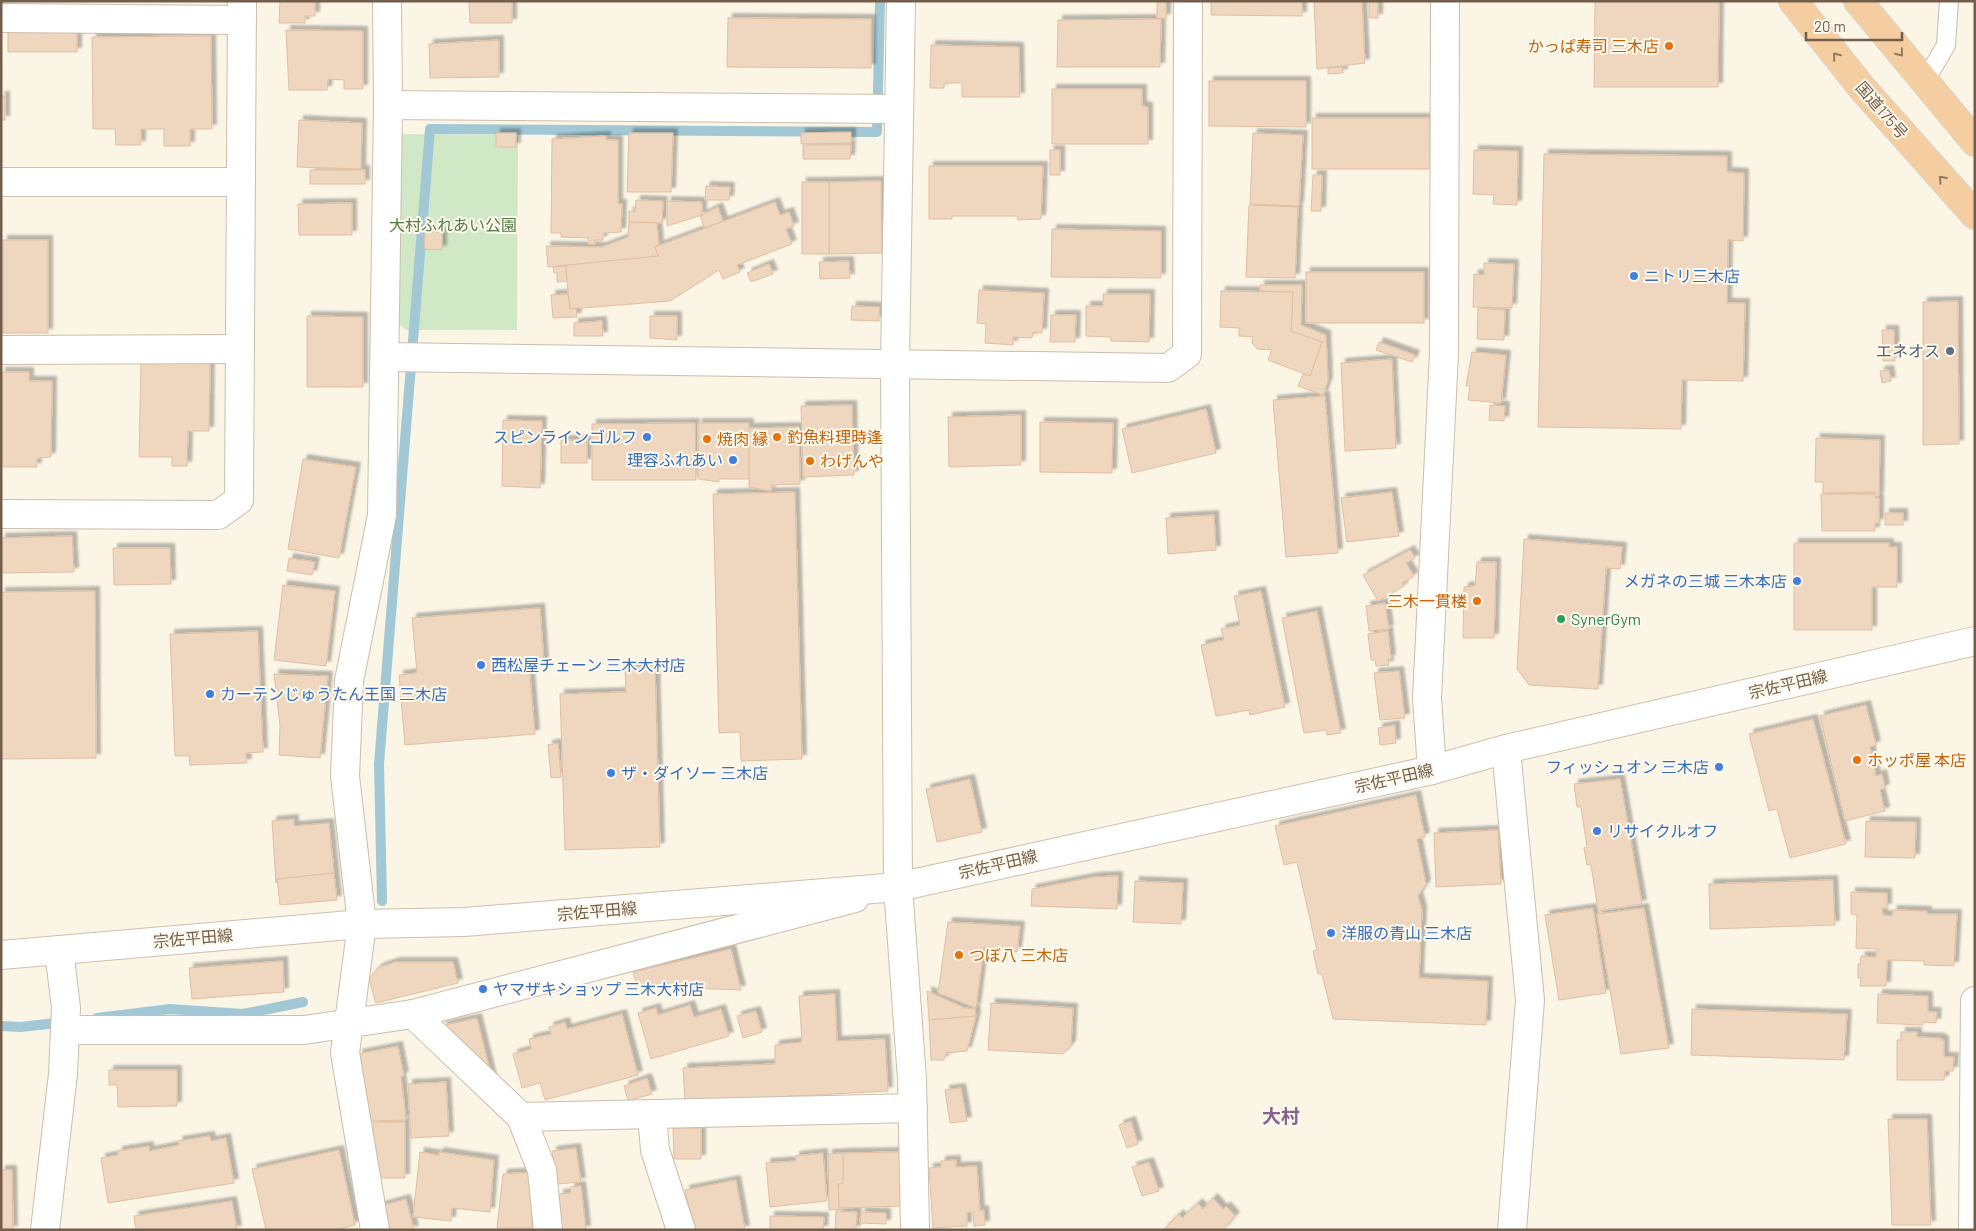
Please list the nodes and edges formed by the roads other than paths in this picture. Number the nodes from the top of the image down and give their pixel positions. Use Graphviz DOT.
graph roads {
  1 [pos="387,1"];
  2 [pos="901,1"];
  3 [pos="1188,1"];
  4 [pos="1445,1"];
  5 [pos="1792,1"];
  6 [pos="1858,1"];
  7 [pos="1949,1"];
  8 [pos="242,10"];
  9 [pos="1,18"];
  10 [pos="1924,83"];
  11 [pos="388,105"];
  12 [pos="899,109"];
  13 [pos="1975,142"];
  14 [pos="1,182"];
  15 [pos="241,182"];
  16 [pos="1975,215"];
  17 [pos="240,349"];
  18 [pos="1,350"];
  19 [pos="386,357"];
  20 [pos="895,365"];
  21 [pos="1,514"];
  22 [pos="1975,641"];
  23 [pos="1506,749"];
  24 [pos="1432,770"];
  25 [pos="898,887"];
  26 [pos="362,924"];
  27 [pos="59,950"];
  28 [pos="1,955"];
  29 [pos="1975,1001"];
  30 [pos="413,1014"];
  31 [pos="349,1024"];
  32 [pos="65,1030"];
  33 [pos="913,1108"];
  34 [pos="652,1114"];
  35 [pos="521,1117"];
  36 [pos="1973,1229"];
  37 [pos="44,1230"];
  38 [pos="375,1230"];
  39 [pos="548,1230"];
  40 [pos="681,1230"];
  41 [pos="915,1230"];
  42 [pos="1512,1230"];
  1 -- 11 [label="street"];
  2 -- 12 [label="street"];
  3 -- 20 [label="street"];
  4 -- 24 [label="street"];
  16 -- 5 [label="highway, 国道175号, one-way"];
  6 -- 10 [label="highway, one-way"];
  7 -- 10 [label="lane"];
  8 -- 9 [label="street"];
  8 -- 15 [label="street"];
  10 -- 13 [label="highway"];
  11 -- 12 [label="street"];
  11 -- 19 [label="street"];
  12 -- 20 [label="street"];
  14 -- 15 [label="street"];
  15 -- 17 [label="street"];
  17 -- 18 [label="street"];
  17 -- 21 [label="street"];
  19 -- 20 [label="street"];
  19 -- 26 [label="street"];
  20 -- 25 [label="street"];
  22 -- 23 [label="street, 宗佐平田線"];
  23 -- 24 [label="street, 宗佐平田線"];
  23 -- 42 [label="street"];
  24 -- 25 [label="street, 宗佐平田線"];
  25 -- 26 [label="street, 宗佐平田線"];
  25 -- 30 [label="street"];
  25 -- 33 [label="street"];
  26 -- 27 [label="street, 宗佐平田線"];
  26 -- 31 [label="street"];
  27 -- 28 [label="street, 宗佐平田線"];
  27 -- 32 [label="street"];
  29 -- 36 [label="street"];
  30 -- 31 [label="street"];
  30 -- 35 [label="street"];
  31 -- 32 [label="street"];
  31 -- 38 [label="street"];
  32 -- 37 [label="street"];
  33 -- 34 [label="street"];
  33 -- 41 [label="street"];
  34 -- 35 [label="street"];
  34 -- 40 [label="street"];
  35 -- 39 [label="street"];
}
